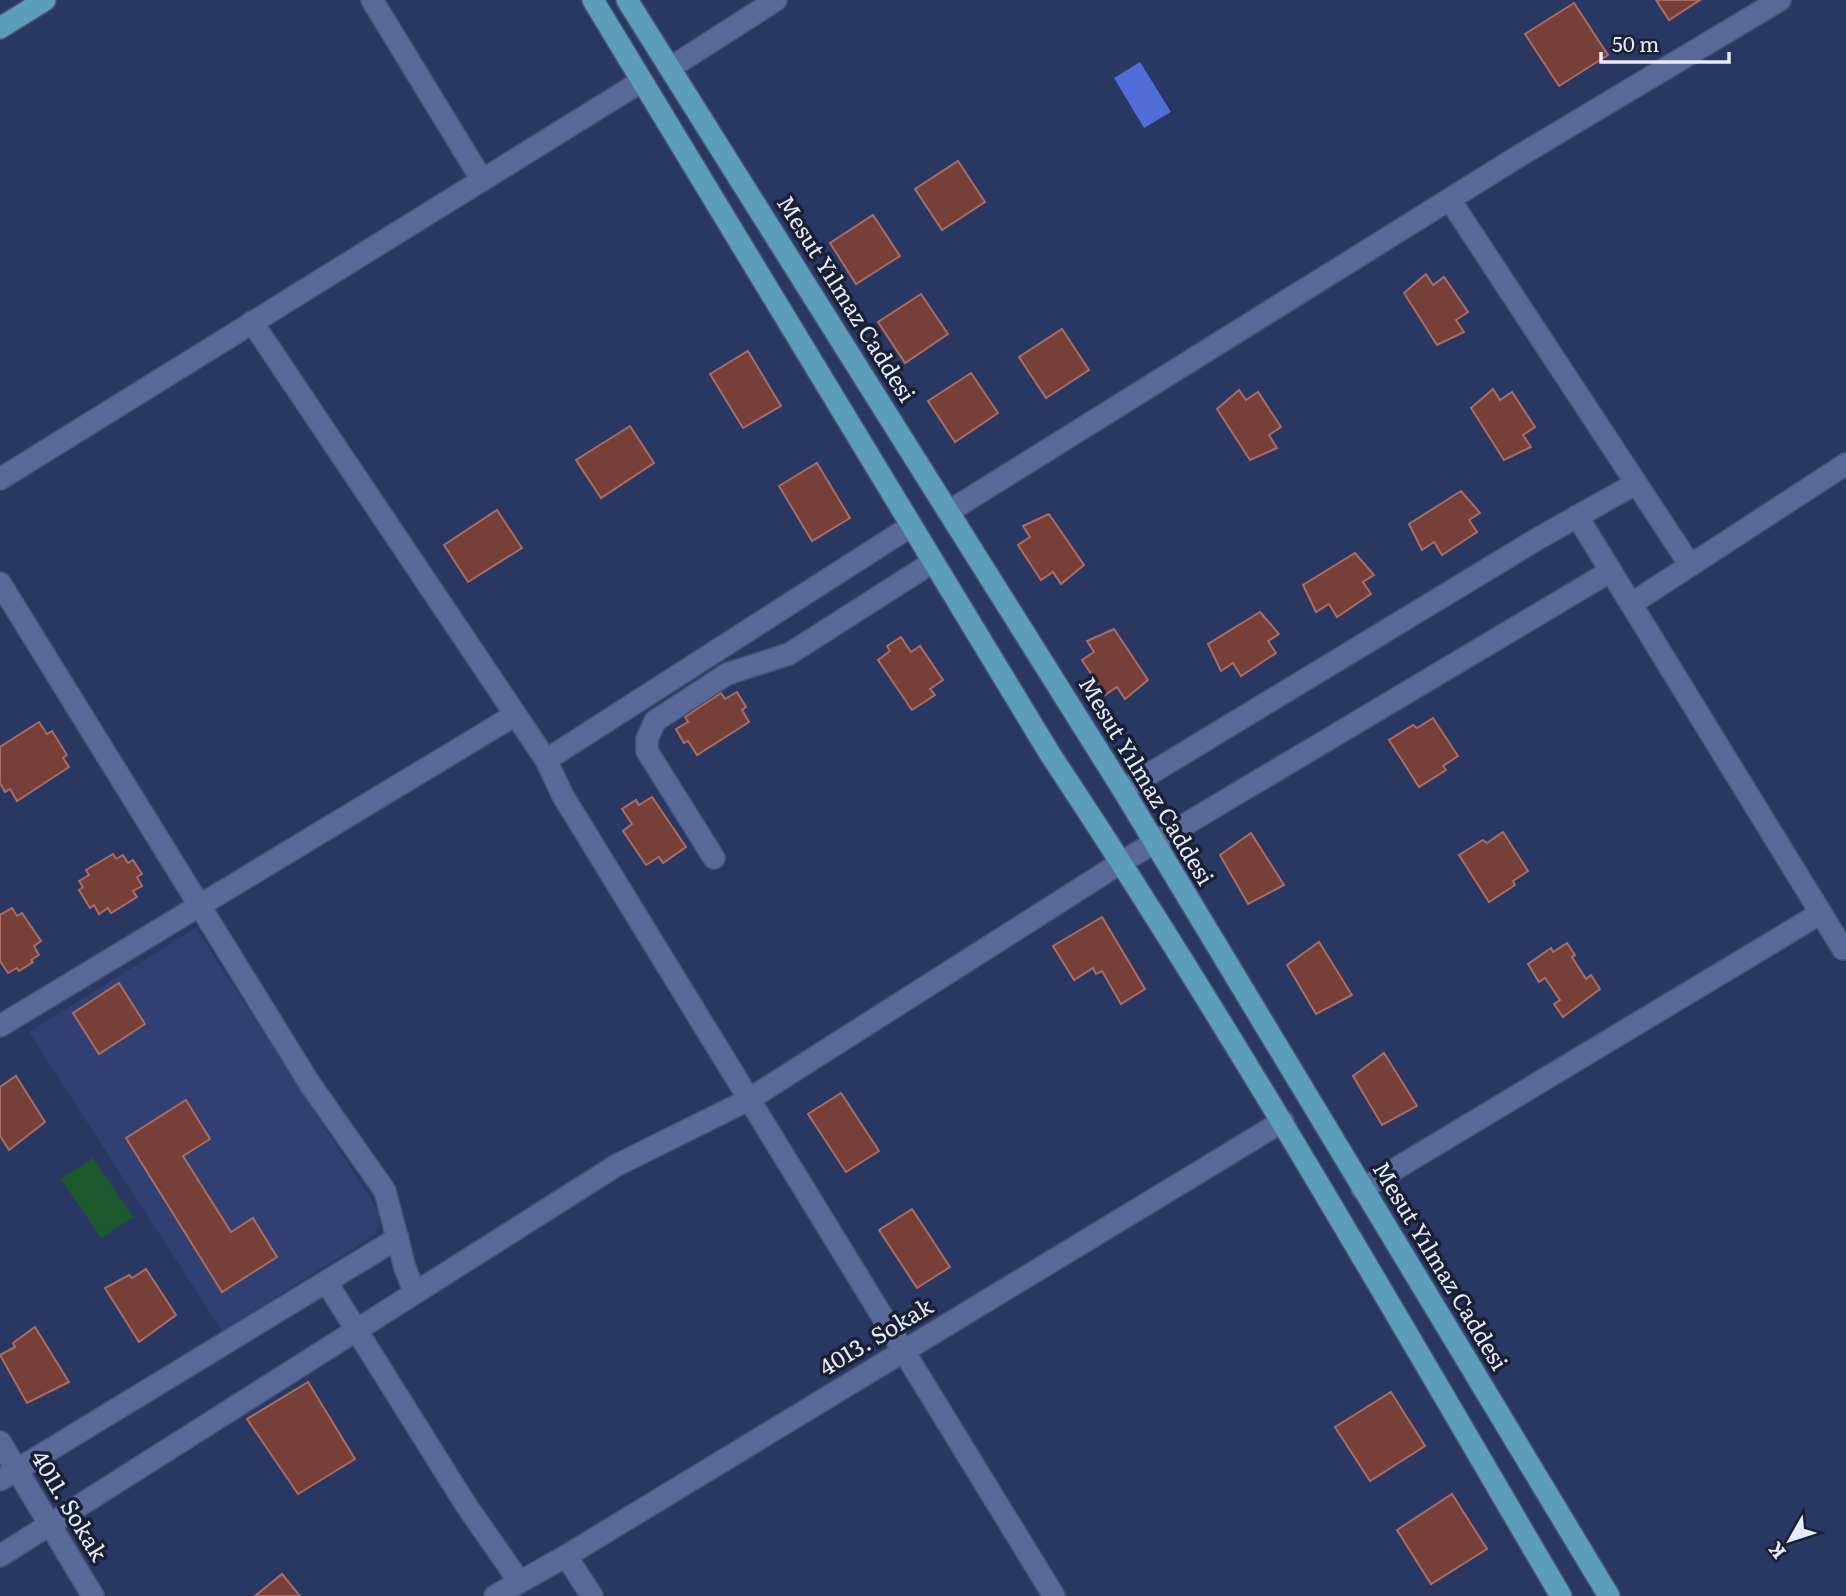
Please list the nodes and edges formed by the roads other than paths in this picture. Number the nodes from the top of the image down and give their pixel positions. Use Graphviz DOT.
graph roads {
  1 [pos="45,0"];
  2 [pos="372,0"];
  3 [pos="593,0"];
  4 [pos="627,0"];
  5 [pos="776,0"];
  6 [pos="1780,0"];
  7 [pos="0,28"];
  8 [pos="670,68"];
  9 [pos="642,81"];
  10 [pos="482,180"];
  11 [pos="1450,200"];
  12 [pos="252,322"];
  13 [pos="1846,464"];
  14 [pos="0,479"];
  15 [pos="1635,484"];
  16 [pos="948,512"];
  17 [pos="1577,516"];
  18 [pos="911,526"];
  19 [pos="933,562"];
  20 [pos="1690,565"];
  21 [pos="1611,571"];
  22 [pos="0,583"];
  23 [pos="1631,604"];
  24 [pos="516,715"];
  25 [pos="545,760"];
  26 [pos="1123,790"];
  27 [pos="1154,845"];
  28 [pos="714,858"];
  29 [pos="1122,862"];
  30 [pos="202,907"];
  31 [pos="1821,912"];
  32 [pos="1843,948"];
  33 [pos="0,1026"];
  34 [pos="748,1100"];
  35 [pos="1283,1121"];
  36 [pos="1363,1189"];
  37 [pos="398,1238"];
  38 [pos="327,1283"];
  39 [pos="414,1291"];
  40 [pos="357,1327"];
  41 [pos="903,1351"];
  42 [pos="0,1442"];
  43 [pos="9,1475"];
  44 [pos="50,1525"];
  45 [pos="0,1556"];
  46 [pos="566,1556"];
  47 [pos="519,1581"];
  48 [pos="93,1596"];
  49 [pos="495,1596"];
  50 [pos="592,1596"];
  51 [pos="1054,1596"];
  52 [pos="1561,1596"];
  53 [pos="1609,1596"];
  1 -- 7 [label="main road"];
  2 -- 10 [label="street"];
  3 -- 9 [label="main road"];
  4 -- 8 [label="main road, Mesut Yılmaz Caddesi"];
  5 -- 8 [label="street"];
  6 -- 11 [label="street"];
  8 -- 16 [label="main road, Mesut Yılmaz Caddesi"];
  9 -- 10 [label="street"];
  9 -- 18 [label="main road"];
  10 -- 12 [label="street"];
  11 -- 15 [label="street"];
  11 -- 16 [label="street"];
  12 -- 14 [label="street"];
  12 -- 24 [label="street"];
  13 -- 20 [label="street"];
  15 -- 17 [label="street"];
  15 -- 20 [label="street"];
  16 -- 26 [label="main road, Mesut Yılmaz Caddesi"];
  17 -- 21 [label="street"];
  17 -- 26 [label="street"];
  18 -- 19 [label="main road"];
  18 -- 25 [label="street"];
  19 -- 28 [label="street"];
  19 -- 29 [label="main road"];
  20 -- 23 [label="street"];
  21 -- 23 [label="street"];
  21 -- 27 [label="street"];
  22 -- 30 [label="street"];
  23 -- 31 [label="street"];
  24 -- 25 [label="street"];
  24 -- 30 [label="street"];
  25 -- 34 [label="street"];
  26 -- 27 [label="main road, Mesut Yılmaz Caddesi"];
  27 -- 29 [label="street"];
  27 -- 36 [label="main road, Mesut Yılmaz Caddesi"];
  29 -- 34 [label="street"];
  29 -- 35 [label="main road"];
  30 -- 33 [label="street"];
  30 -- 37 [label="street"];
  31 -- 32 [label="street"];
  31 -- 36 [label="street"];
  34 -- 39 [label="street"];
  34 -- 41 [label="street"];
  35 -- 41 [label="street, 4013. Sokak"];
  35 -- 52 [label="main road"];
  36 -- 53 [label="main road, Mesut Yılmaz Caddesi"];
  37 -- 38 [label="street"];
  37 -- 39 [label="street"];
  38 -- 40 [label="street"];
  38 -- 43 [label="street"];
  39 -- 40 [label="street"];
  40 -- 44 [label="street"];
  40 -- 47 [label="street"];
  41 -- 46 [label="street, 4013. Sokak"];
  41 -- 51 [label="street"];
  42 -- 43 [label="street, 4011. Sokak"];
  43 -- 44 [label="street, 4011. Sokak"];
  44 -- 45 [label="street"];
  44 -- 48 [label="street, 4011. Sokak"];
  46 -- 47 [label="street, 4013. Sokak"];
  46 -- 50 [label="street"];
  47 -- 49 [label="street, 4013. Sokak"];
}
